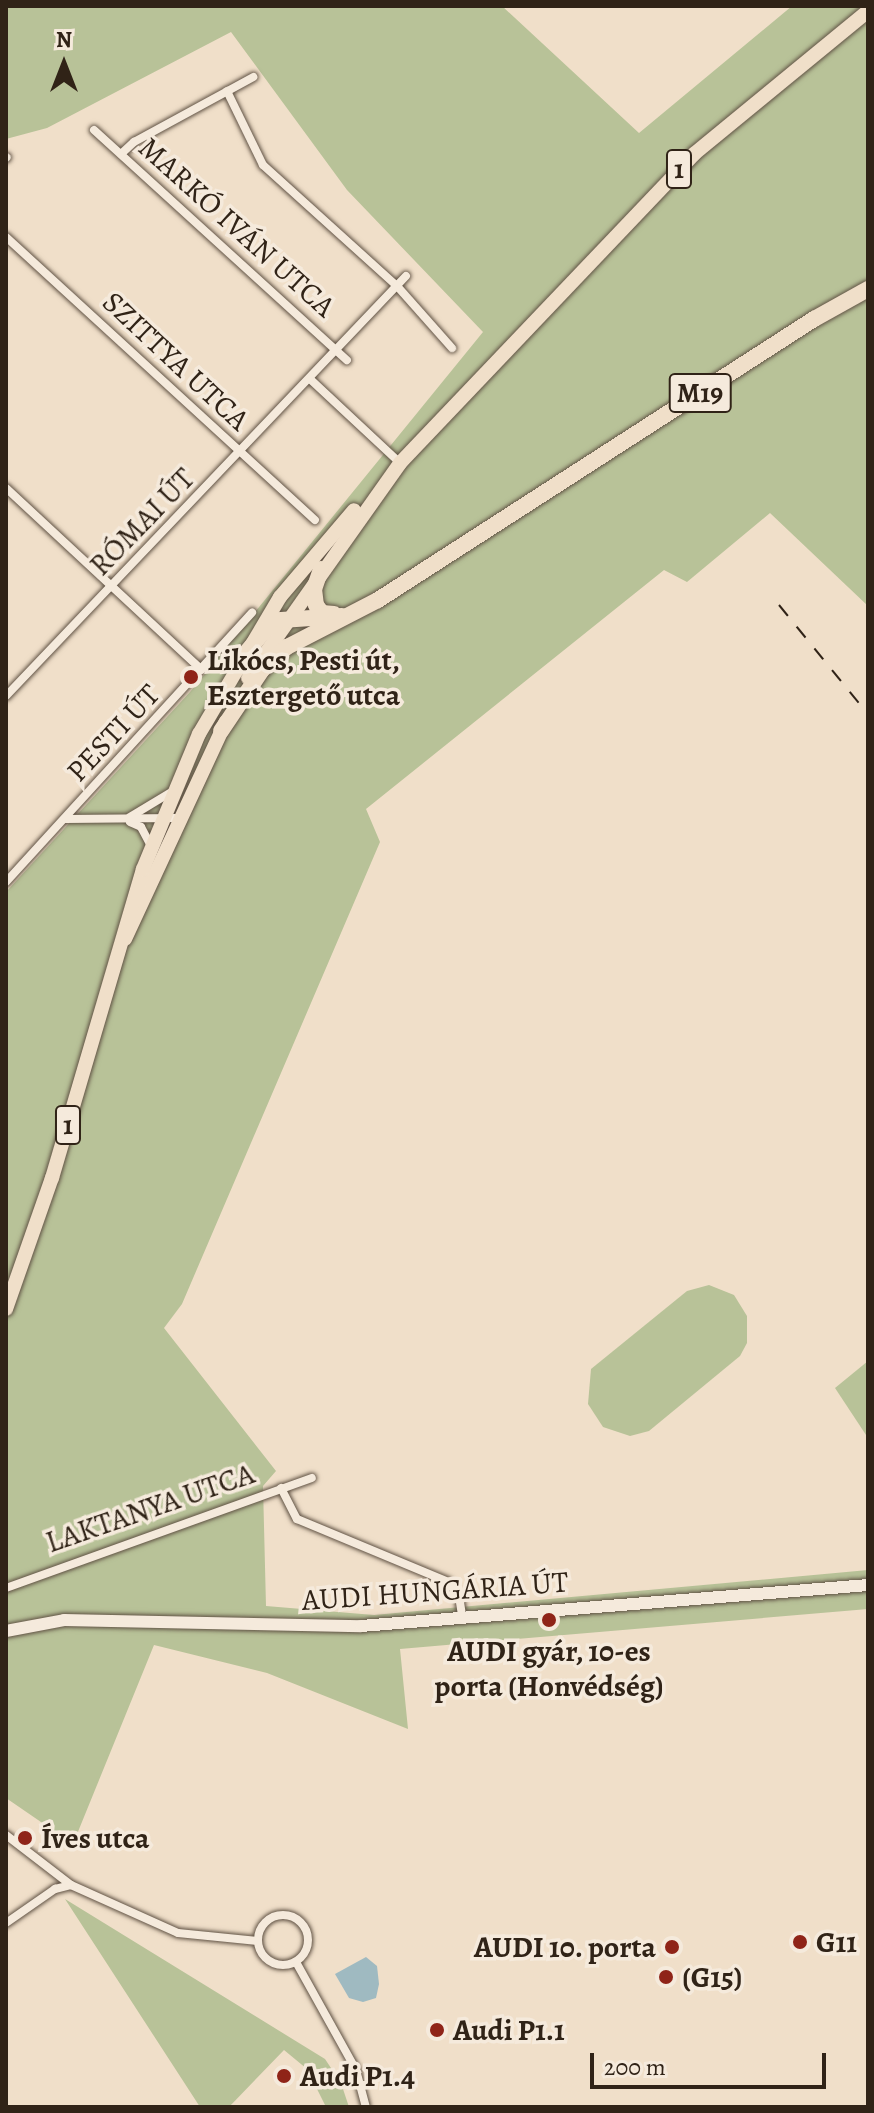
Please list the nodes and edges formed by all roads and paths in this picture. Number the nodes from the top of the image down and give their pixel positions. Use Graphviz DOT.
graph roads {
  1 [pos="868,11"];
  2 [pos="253,77"];
  3 [pos="227,91"];
  4 [pos="94,130"];
  5 [pos="121,154"];
  6 [pos="6,237"];
  7 [pos="406,276"];
  8 [pos="397,286"];
  9 [pos="868,289"];
  10 [pos="452,348"];
  11 [pos="336,350"];
  12 [pos="347,360"];
  13 [pos="310,379"];
  14 [pos="241,453"];
  15 [pos="400,463"];
  16 [pos="389,477"];
  17 [pos="6,488"];
  18 [pos="315,520"];
  19 [pos="321,569"];
  20 [pos="114,587"];
  21 [pos="252,613"];
  22 [pos="352,614"];
  23 [pos="286,619"];
  24 [pos="240,660"];
  25 [pos="202,670"];
  26 [pos="8,691"];
  27 [pos="221,731"];
  28 [pos="176,789"];
  29 [pos="65,819"];
  30 [pos="117,819"];
  31 [pos="170,819"];
  32 [pos="151,847"];
  33 [pos="6,882"];
  34 [pos="125,939"];
  35 [pos="6,1309"];
  36 [pos="312,1478"];
  37 [pos="281,1488"];
  38 [pos="868,1585"];
  39 [pos="6,1588"];
  40 [pos="462,1616"];
  41 [pos="6,1631"];
  42 [pos="6,1835"];
  43 [pos="71,1885"];
  44 [pos="6,1923"];
  45 [pos="258,1941"];
  46 [pos="296,1962"];
  47 [pos="366,2107"];
  1 -- 15 [label="main road, 1"];
  2 -- 3 [label="street"];
  3 -- 5 [label="street"];
  3 -- 8 [label="street"];
  4 -- 5 [label="street, MARKÓ IVÁN UTCA"];
  5 -- 11 [label="street, MARKÓ IVÁN UTCA"];
  6 -- 14 [label="street, SZITTYA UTCA"];
  7 -- 8 [label="street, RÓMAI ÚT"];
  8 -- 10 [label="street"];
  8 -- 11 [label="street, RÓMAI ÚT"];
  9 -- 22 [label="highway, M19"];
  11 -- 12 [label="street, MARKÓ IVÁN UTCA"];
  11 -- 13 [label="street, RÓMAI ÚT"];
  13 -- 14 [label="street, RÓMAI ÚT"];
  13 -- 15 [label="street"];
  14 -- 18 [label="street, SZITTYA UTCA"];
  14 -- 20 [label="street, RÓMAI ÚT"];
  15 -- 16 [label="main road, 1"];
  16 -- 19 [label="main road, 1"];
  16 -- 24 [label="main road, 1"];
  17 -- 20 [label="street"];
  19 -- 22 [label="highway"];
  19 -- 23 [label="main road, 1"];
  20 -- 25 [label="street"];
  20 -- 26 [label="street, RÓMAI ÚT"];
  21 -- 25 [label="street, PESTI ÚT"];
  22 -- 23 [label="highway"];
  22 -- 27 [label="highway"];
  23 -- 24 [label="highway"];
  23 -- 27 [label="main road, 1"];
  24 -- 28 [label="main road, 1"];
  25 -- 29 [label="street, PESTI ÚT"];
  27 -- 31 [label="main road, 1"];
  28 -- 30 [label="street"];
  28 -- 31 [label="main road, 1"];
  29 -- 30 [label="street"];
  29 -- 33 [label="street, PESTI ÚT"];
  30 -- 31 [label="street"];
  30 -- 32 [label="street"];
  31 -- 32 [label="main road, 1"];
  31 -- 34 [label="main road, 1"];
  32 -- 34 [label="main road, 1"];
  34 -- 35 [label="main road, 1"];
  36 -- 37 [label="street, LAKTANYA UTCA"];
  37 -- 39 [label="street, LAKTANYA UTCA"];
  37 -- 40 [label="street"];
  38 -- 40 [label="street, AUDI HUNGÁRIA ÚT"];
  40 -- 41 [label="street, AUDI HUNGÁRIA ÚT"];
  42 -- 43 [label="street"];
  43 -- 44 [label="street"];
  43 -- 45 [label="street"];
  45 -- 46 [label="street"];
  45 -- 46 [label="street"];
  46 -- 47 [label="street"];
}
